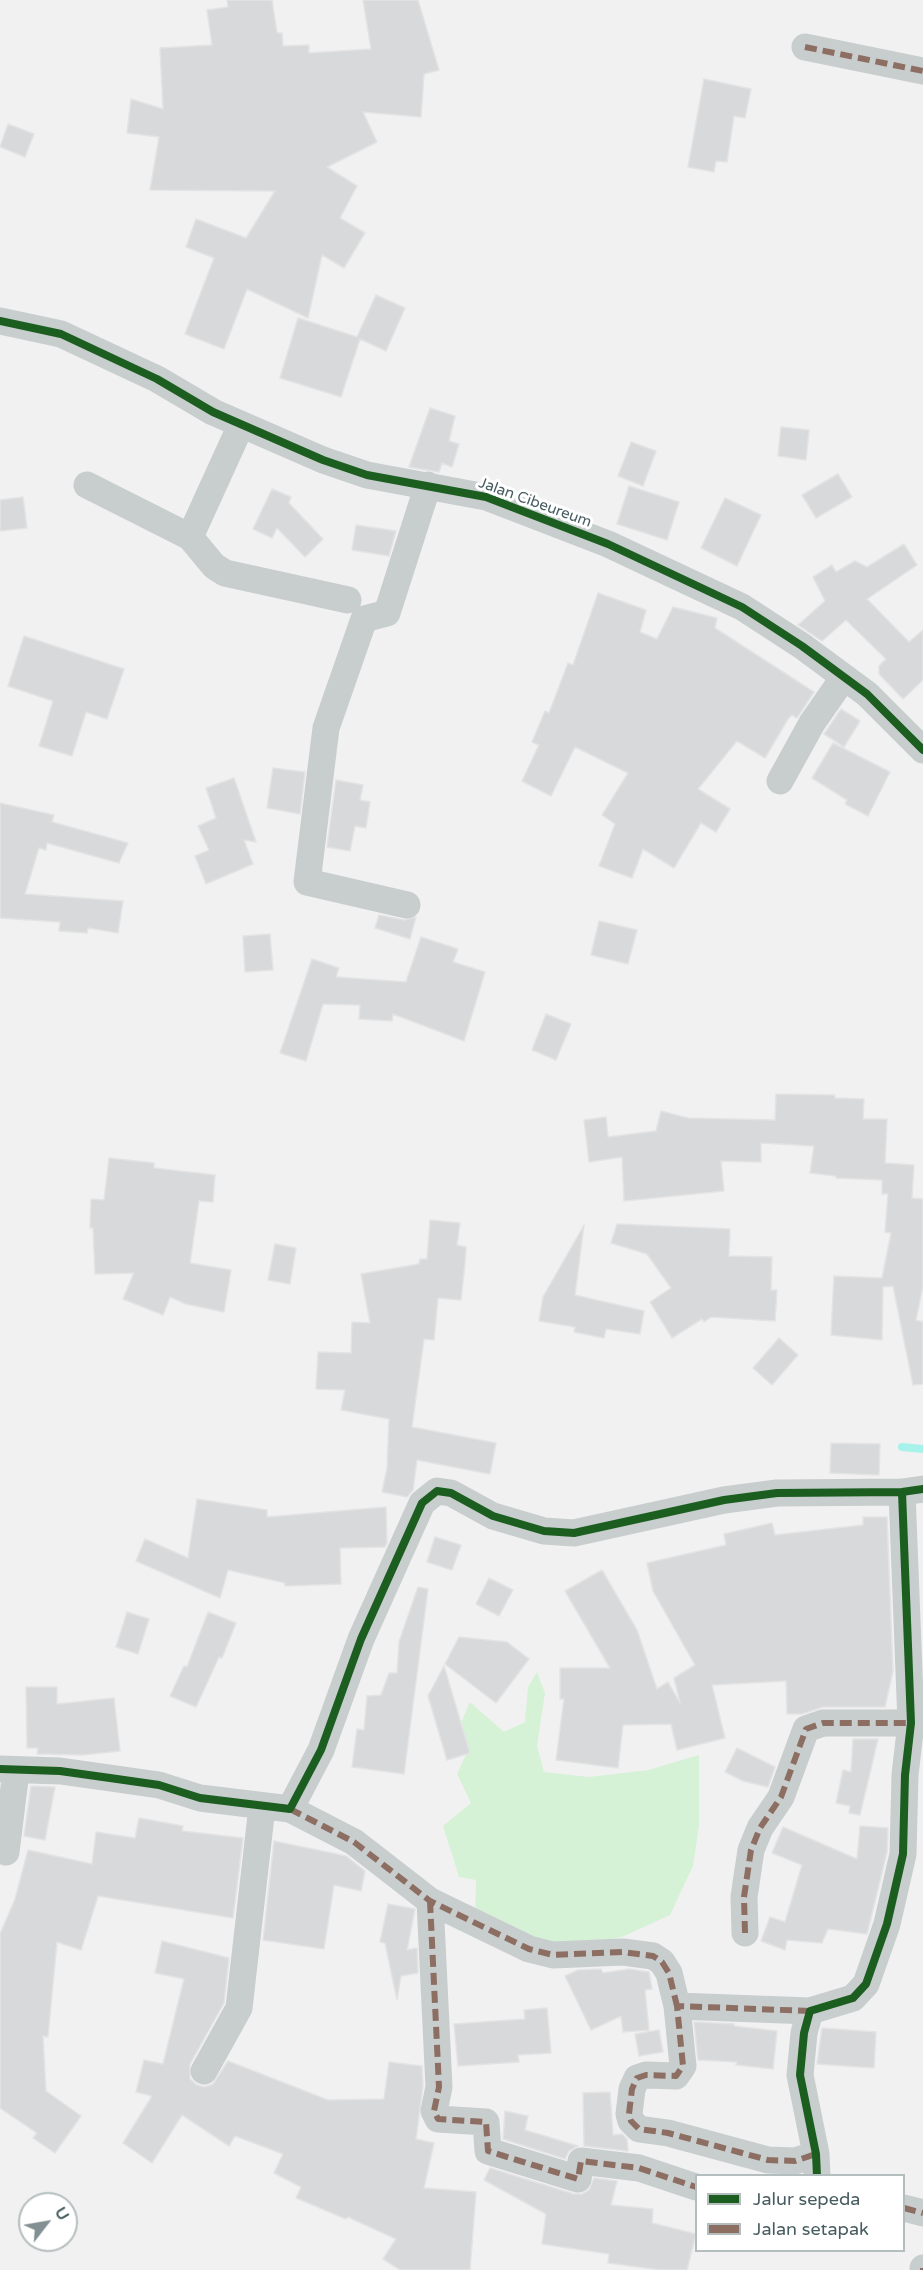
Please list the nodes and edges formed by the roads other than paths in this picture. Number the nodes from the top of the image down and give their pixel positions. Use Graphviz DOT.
graph roads {
  1 [pos="806,47"];
  2 [pos="923,71"];
  3 [pos="0,321"];
  4 [pos="242,425"];
  5 [pos="87,485"];
  6 [pos="428,485"];
  7 [pos="190,537"];
  8 [pos="348,600"];
  9 [pos="844,677"];
  10 [pos="923,750"];
  11 [pos="780,781"];
  12 [pos="407,905"];
  13 [pos="913,1490"];
  14 [pos="911,1723"];
  15 [pos="8,1770"];
  16 [pos="262,1806"];
  17 [pos="290,1809"];
  18 [pos="6,1852"];
  19 [pos="430,1901"];
  20 [pos="745,1933"];
  21 [pos="677,2006"];
  22 [pos="810,2011"];
  23 [pos="204,2072"];
  24 [pos="816,2165"];
  25 [pos="695,2187"];
  26 [pos="905,2209"];
  27 [pos="923,2214"];
  1 -- 2 [label="street"];
  3 -- 4 [label="street, Jalan Cibeureum"];
  4 -- 6 [label="street, Jalan Cibeureum"];
  4 -- 7 [label="street"];
  5 -- 7 [label="street"];
  6 -- 9 [label="street, Jalan Cibeureum"];
  6 -- 12 [label="street"];
  7 -- 8 [label="street"];
  9 -- 10 [label="street, Jalan Cibeureum"];
  9 -- 11 [label="street"];
  13 -- 14 [label="street"];
  13 -- 17 [label="street"];
  14 -- 20 [label="street"];
  14 -- 22 [label="street"];
  15 -- 16 [label="street"];
  15 -- 18 [label="street"];
  16 -- 17 [label="street"];
  16 -- 23 [label="street"];
  17 -- 19 [label="street"];
  19 -- 21 [label="street"];
  19 -- 25 [label="street"];
  21 -- 22 [label="street"];
  21 -- 24 [label="street"];
  22 -- 24 [label="street"];
  26 -- 27 [label="street"];
}
